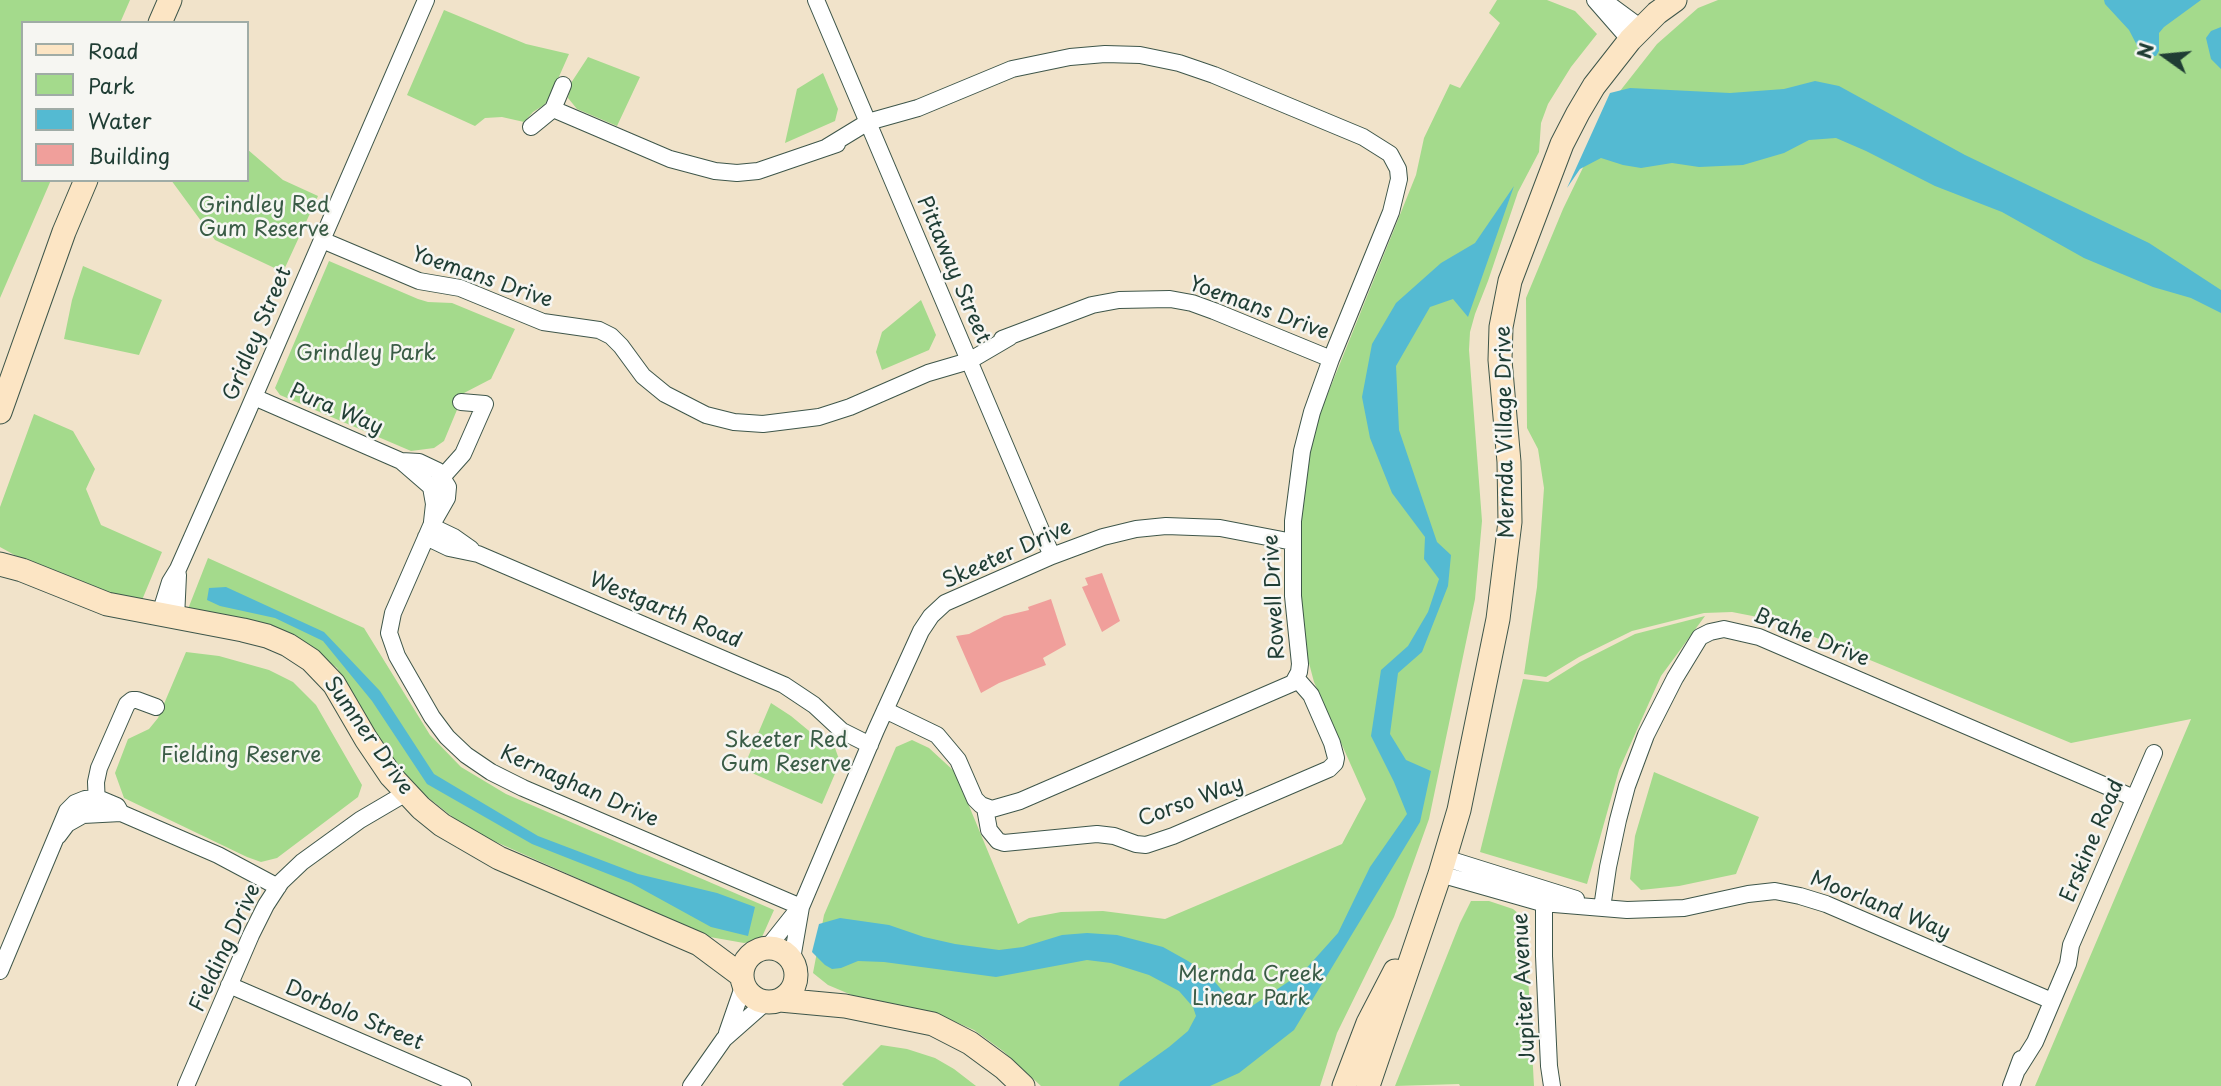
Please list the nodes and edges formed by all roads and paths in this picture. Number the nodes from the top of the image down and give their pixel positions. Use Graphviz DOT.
graph roads {
  1 [pos="170,0"];
  2 [pos="426,0"];
  3 [pos="816,0"];
  4 [pos="1595,0"];
  5 [pos="1602,0"];
  6 [pos="1675,0"];
  7 [pos="161,21"];
  8 [pos="1636,34"];
  9 [pos="563,85"];
  10 [pos="554,109"];
  11 [pos="531,127"];
  12 [pos="871,129"];
  13 [pos="85,182"];
  14 [pos="323,240"];
  15 [pos="35,310"];
  16 [pos="967,356"];
  17 [pos="1331,359"];
  18 [pos="0,383"];
  19 [pos="254,397"];
  20 [pos="461,402"];
  21 [pos="0,412"];
  22 [pos="438,482"];
  23 [pos="429,532"];
  24 [pos="1293,542"];
  25 [pos="0,554"];
  26 [pos="1052,555"];
  27 [pos="11,567"];
  28 [pos="168,616"];
  29 [pos="1297,679"];
  30 [pos="156,707"];
  31 [pos="885,710"];
  32 [pos="872,740"];
  33 [pos="2154,753"];
  34 [pos="402,788"];
  35 [pos="2134,798"];
  36 [pos="97,806"];
  37 [pos="985,808"];
  38 [pos="1443,866"];
  39 [pos="278,887"];
  40 [pos="1543,896"];
  41 [pos="1428,905"];
  42 [pos="801,907"];
  43 [pos="1602,908"];
  44 [pos="699,944"];
  45 [pos="764,948"];
  46 [pos="794,963"];
  47 [pos="0,971"];
  48 [pos="743,980"];
  49 [pos="229,985"];
  50 [pos="2048,1000"];
  51 [pos="773,1001"];
  52 [pos="845,1006"];
  53 [pos="724,1039"];
  54 [pos="186,1086"];
  55 [pos="463,1086"];
  56 [pos="691,1086"];
  57 [pos="1024,1086"];
  58 [pos="1344,1086"];
  59 [pos="1368,1086"];
  60 [pos="1552,1086"];
  61 [pos="2011,1086"];
  1 -- 7 [label="street"];
  2 -- 14 [label="street, Gridley Street"];
  3 -- 12 [label="street, Pittaway Street"];
  4 -- 8 [label="street"];
  5 -- 8 [label="street"];
  6 -- 8 [label="street, Mernda Village Drive"];
  8 -- 38 [label="street, Mernda Village Drive"];
  9 -- 10 [label="street"];
  10 -- 11 [label="street"];
  10 -- 12 [label="street, Rowell Drive"];
  12 -- 16 [label="street, Pittaway Street"];
  12 -- 17 [label="street, Rowell Drive"];
  13 -- 15 [label="street"];
  14 -- 16 [label="street, Yoemans Drive"];
  14 -- 19 [label="street, Gridley Street"];
  15 -- 18 [label="street"];
  15 -- 21 [label="street"];
  16 -- 17 [label="street, Yoemans Drive"];
  16 -- 26 [label="street, Pittaway Street"];
  17 -- 24 [label="street, Rowell Drive"];
  19 -- 22 [label="street, Pura Way"];
  19 -- 28 [label="street, Gridley Street"];
  20 -- 22 [label="street"];
  22 -- 23 [label="street, Kernaghan Drive"];
  23 -- 32 [label="street, Westgarth Road"];
  23 -- 42 [label="street, Kernaghan Drive"];
  24 -- 26 [label="street, Skeeter Drive"];
  24 -- 29 [label="street, Rowell Drive"];
  25 -- 27 [label="street, Sumner Drive"];
  26 -- 31 [label="street, Skeeter Drive"];
  27 -- 28 [label="street, Sumner Drive"];
  28 -- 34 [label="street, Sumner Drive"];
  29 -- 37 [label="street, Rowell Drive"];
  29 -- 37 [label="street, Corso Way"];
  30 -- 36 [label="street"];
  31 -- 32 [label="street, Skeeter Drive"];
  31 -- 37 [label="street"];
  32 -- 42 [label="street, Skeeter Drive"];
  33 -- 35 [label="street, Erskine Road"];
  34 -- 39 [label="street, Fielding Drive"];
  34 -- 44 [label="street, Sumner Drive"];
  35 -- 43 [label="street, Brahe Drive"];
  35 -- 50 [label="street, Erskine Road"];
  36 -- 39 [label="street"];
  36 -- 47 [label="street"];
  38 -- 40 [label="street, Moorland Way"];
  38 -- 41 [label="street, Mernda Village Drive"];
  39 -- 49 [label="street, Fielding Drive"];
  40 -- 43 [label="street, Moorland Way"];
  40 -- 60 [label="street, Jupiter Avenue"];
  41 -- 58 [label="street, Mernda Village Drive"];
  41 -- 59 [label="street, Mernda Village Drive"];
  42 -- 45 [label="street, Skeeter Drive"];
  42 -- 46 [label="street, Skeeter Drive"];
  43 -- 50 [label="street, Moorland Way"];
  44 -- 45 [label="street, Sumner Drive"];
  44 -- 48 [label="street, Sumner Drive"];
  45 -- 46 [label="street"];
  45 -- 48 [label="street"];
  46 -- 51 [label="street"];
  46 -- 52 [label="street"];
  48 -- 51 [label="street"];
  48 -- 53 [label="street"];
  49 -- 54 [label="street, Fielding Drive"];
  49 -- 55 [label="street, Dorbolo Street"];
  50 -- 61 [label="street, Erskine Road"];
  51 -- 52 [label="street"];
  51 -- 53 [label="street"];
  52 -- 57 [label="street"];
  53 -- 56 [label="street"];
}
